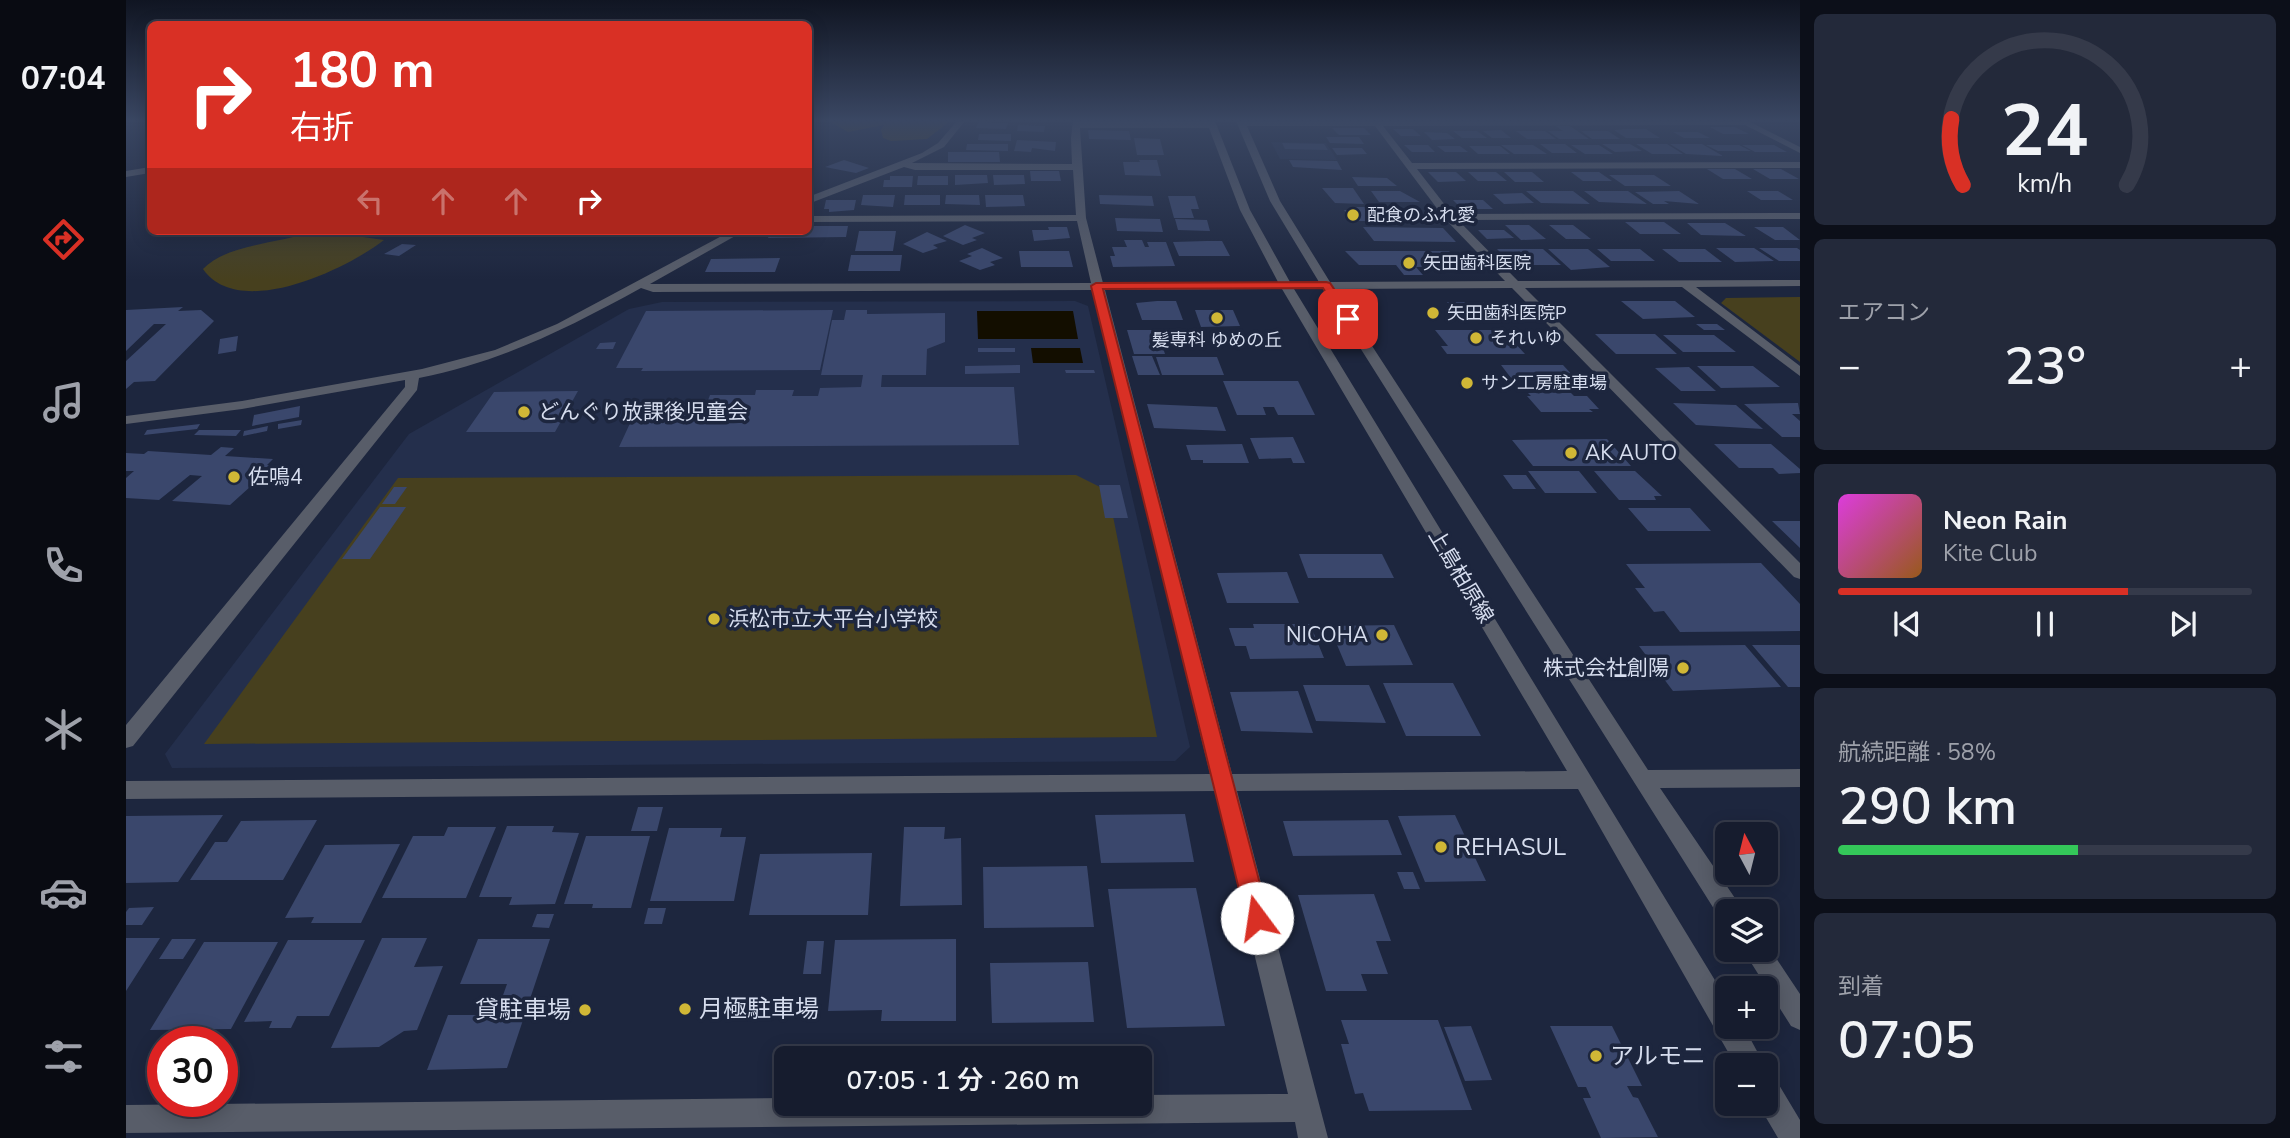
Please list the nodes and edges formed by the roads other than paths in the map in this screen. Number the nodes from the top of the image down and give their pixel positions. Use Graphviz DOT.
graph roads {
  1 [pos="878,174"];
  2 [pos="1078,174"];
  3 [pos="1232,174"];
  4 [pos="1263,174"];
  5 [pos="1415,174"];
  6 [pos="812,199"];
  7 [pos="1800,216"];
  8 [pos="1449,217"];
  9 [pos="1081,218"];
  10 [pos="812,219"];
  11 [pos="731,235"];
  12 [pos="1800,283"];
  13 [pos="639,284"];
  14 [pos="1685,284"];
  15 [pos="1286,285"];
  16 [pos="1326,285"];
  17 [pos="1513,285"];
  18 [pos="1096,286"];
  19 [pos="1800,372"];
  20 [pos="412,375"];
  21 [pos="126,420"];
  22 [pos="1800,573"];
  23 [pos="126,740"];
  24 [pos="1800,778"];
  25 [pos="1642,779"];
  26 [pos="1584,780"];
  27 [pos="1223,782"];
  28 [pos="126,790"];
  29 [pos="1721,899"];
  30 [pos="1764,962"];
  31 [pos="1715,1004"];
  32 [pos="1800,1017"];
  33 [pos="1305,1108"];
  34 [pos="1778,1111"];
  35 [pos="126,1119"];
  36 [pos="1313,1138"];
  37 [pos="1794,1138"];
  1 -- 6 [label="street"];
  2 -- 9 [label="street"];
  3 -- 15 [label="street, 上島柏原線"];
  4 -- 16 [label="street, 上島柏原線"];
  5 -- 8 [label="street"];
  7 -- 8 [label="street"];
  8 -- 17 [label="street"];
  9 -- 10 [label="street"];
  9 -- 18 [label="street"];
  11 -- 13 [label="street"];
  12 -- 14 [label="street"];
  13 -- 18 [label="street"];
  13 -- 20 [label="street"];
  14 -- 17 [label="street"];
  14 -- 19 [label="street"];
  15 -- 16 [label="street"];
  15 -- 18 [label="street"];
  15 -- 26 [label="street, 上島柏原線"];
  16 -- 17 [label="street"];
  16 -- 25 [label="street, 上島柏原線"];
  17 -- 22 [label="street"];
  18 -- 27 [label="street"];
  20 -- 21 [label="street"];
  20 -- 23 [label="street"];
  24 -- 25 [label="street"];
  25 -- 29 [label="street, 上島柏原線"];
  26 -- 27 [label="street"];
  26 -- 31 [label="street, 上島柏原線"];
  27 -- 28 [label="street"];
  27 -- 33 [label="street"];
  30 -- 32 [label="street"];
  33 -- 35 [label="street"];
  33 -- 36 [label="street"];
  34 -- 37 [label="street"];
}
